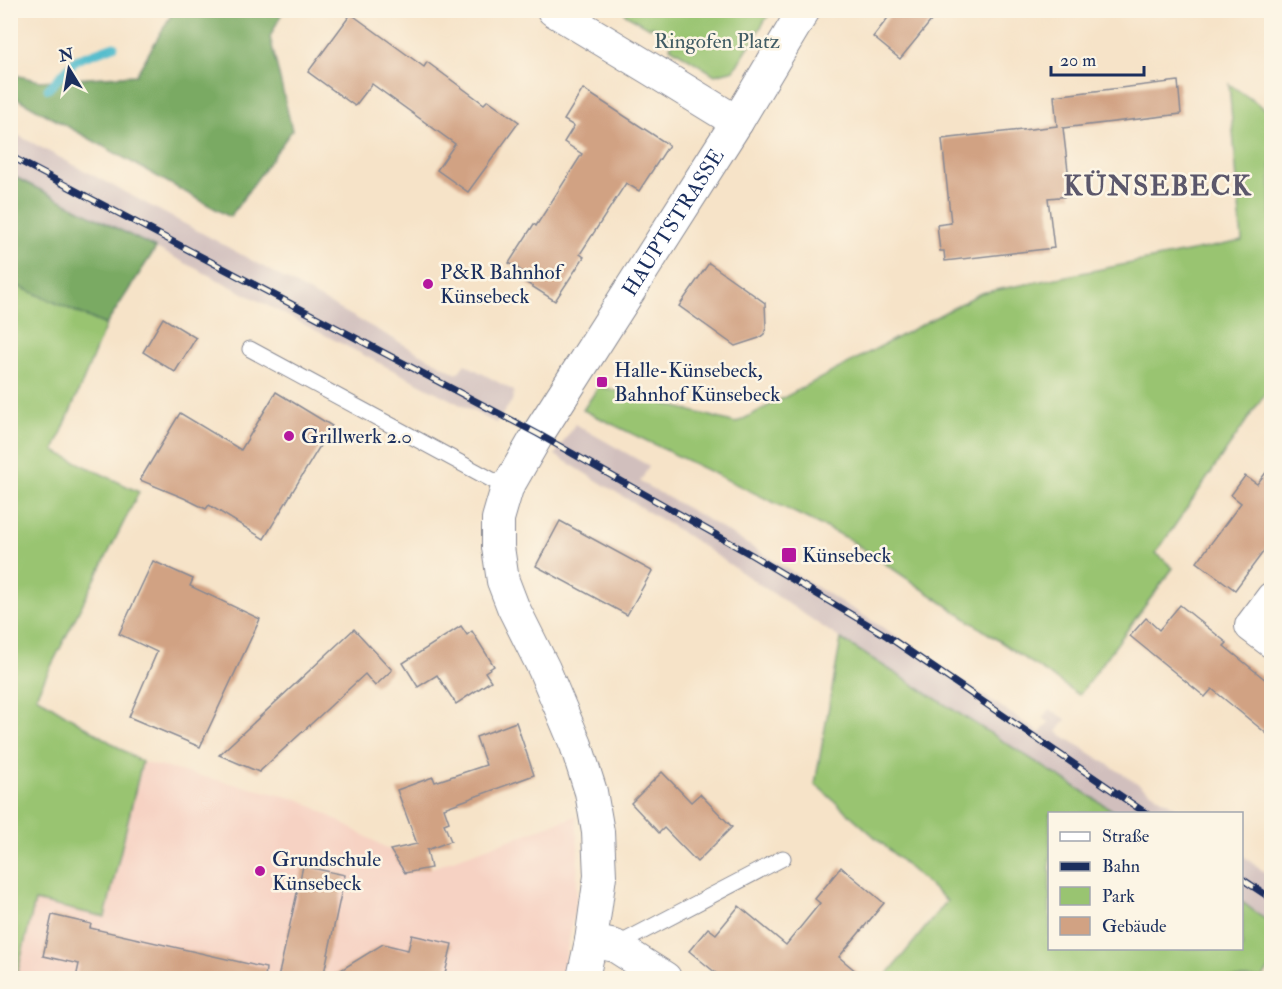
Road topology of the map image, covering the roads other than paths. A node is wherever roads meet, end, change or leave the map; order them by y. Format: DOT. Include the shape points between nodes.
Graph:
graph roads {
  1 [pos="553,10"];
  2 [pos="804,10"];
  3 [pos="737,122"];
  4 [pos="250,349"];
  5 [pos="507,488"];
  6 [pos="1272,598"];
  7 [pos="1272,642"];
  8 [pos="783,858"];
  9 [pos="603,944"];
  10 [pos="583,978"];
  11 [pos="665,978"];
  1 -- 3 [label="street"];
  2 -- 3 [label="street, HAUPTSTRASSE"];
  3 -- 5 [label="street, HAUPTSTRASSE"];
  4 -- 5 [label="lane"];
  5 -- 9 [label="street, HAUPTSTRASSE" via="498,519 504,580 576,746 591,792 598,832"];
  6 -- 7 [label="street" via="1251,626"];
  8 -- 9 [label="lane"];
  9 -- 10 [label="street, HAUPTSTRASSE"];
  9 -- 11 [label="street"];
}
